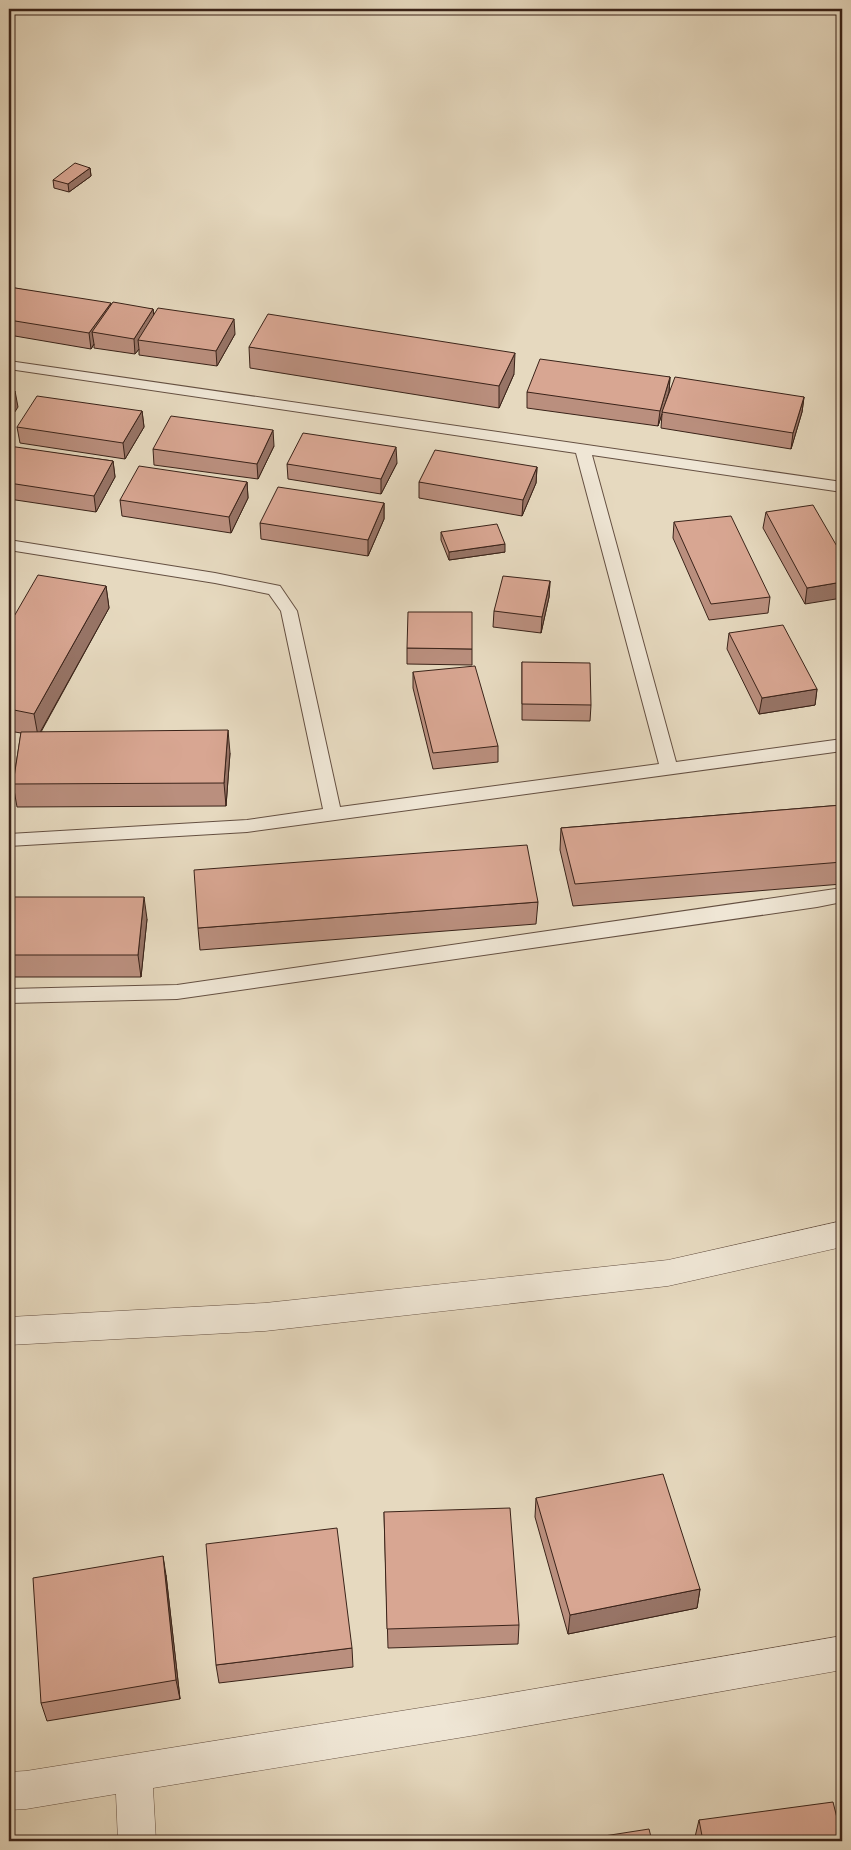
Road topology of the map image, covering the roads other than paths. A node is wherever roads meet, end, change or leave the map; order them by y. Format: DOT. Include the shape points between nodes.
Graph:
graph roads {
  1 [pos="9,365"];
  2 [pos="583,450"];
  3 [pos="842,487"];
  4 [pos="9,545"];
  5 [pos="842,745"];
  6 [pos="669,768"];
  7 [pos="332,814"];
  8 [pos="9,840"];
  9 [pos="842,895"];
  10 [pos="9,996"];
  11 [pos="842,1234"];
  12 [pos="9,1331"];
  13 [pos="842,1653"];
  14 [pos="133,1772"];
  15 [pos="9,1791"];
  16 [pos="137,1841"];
  1 -- 2 [label="lane"];
  2 -- 3 [label="lane"];
  2 -- 6 [label="lane"];
  4 -- 7 [label="lane" via="274,590 289,611"];
  5 -- 6 [label="lane"];
  6 -- 7 [label="lane"];
  7 -- 8 [label="lane" via="246,826"];
  9 -- 10 [label="lane" via="177,992"];
  11 -- 12 [label="street" via="668,1273 265,1317"];
  13 -- 14 [label="street" via="476,1717"];
  14 -- 15 [label="street"];
  14 -- 16 [label="street"];
}
